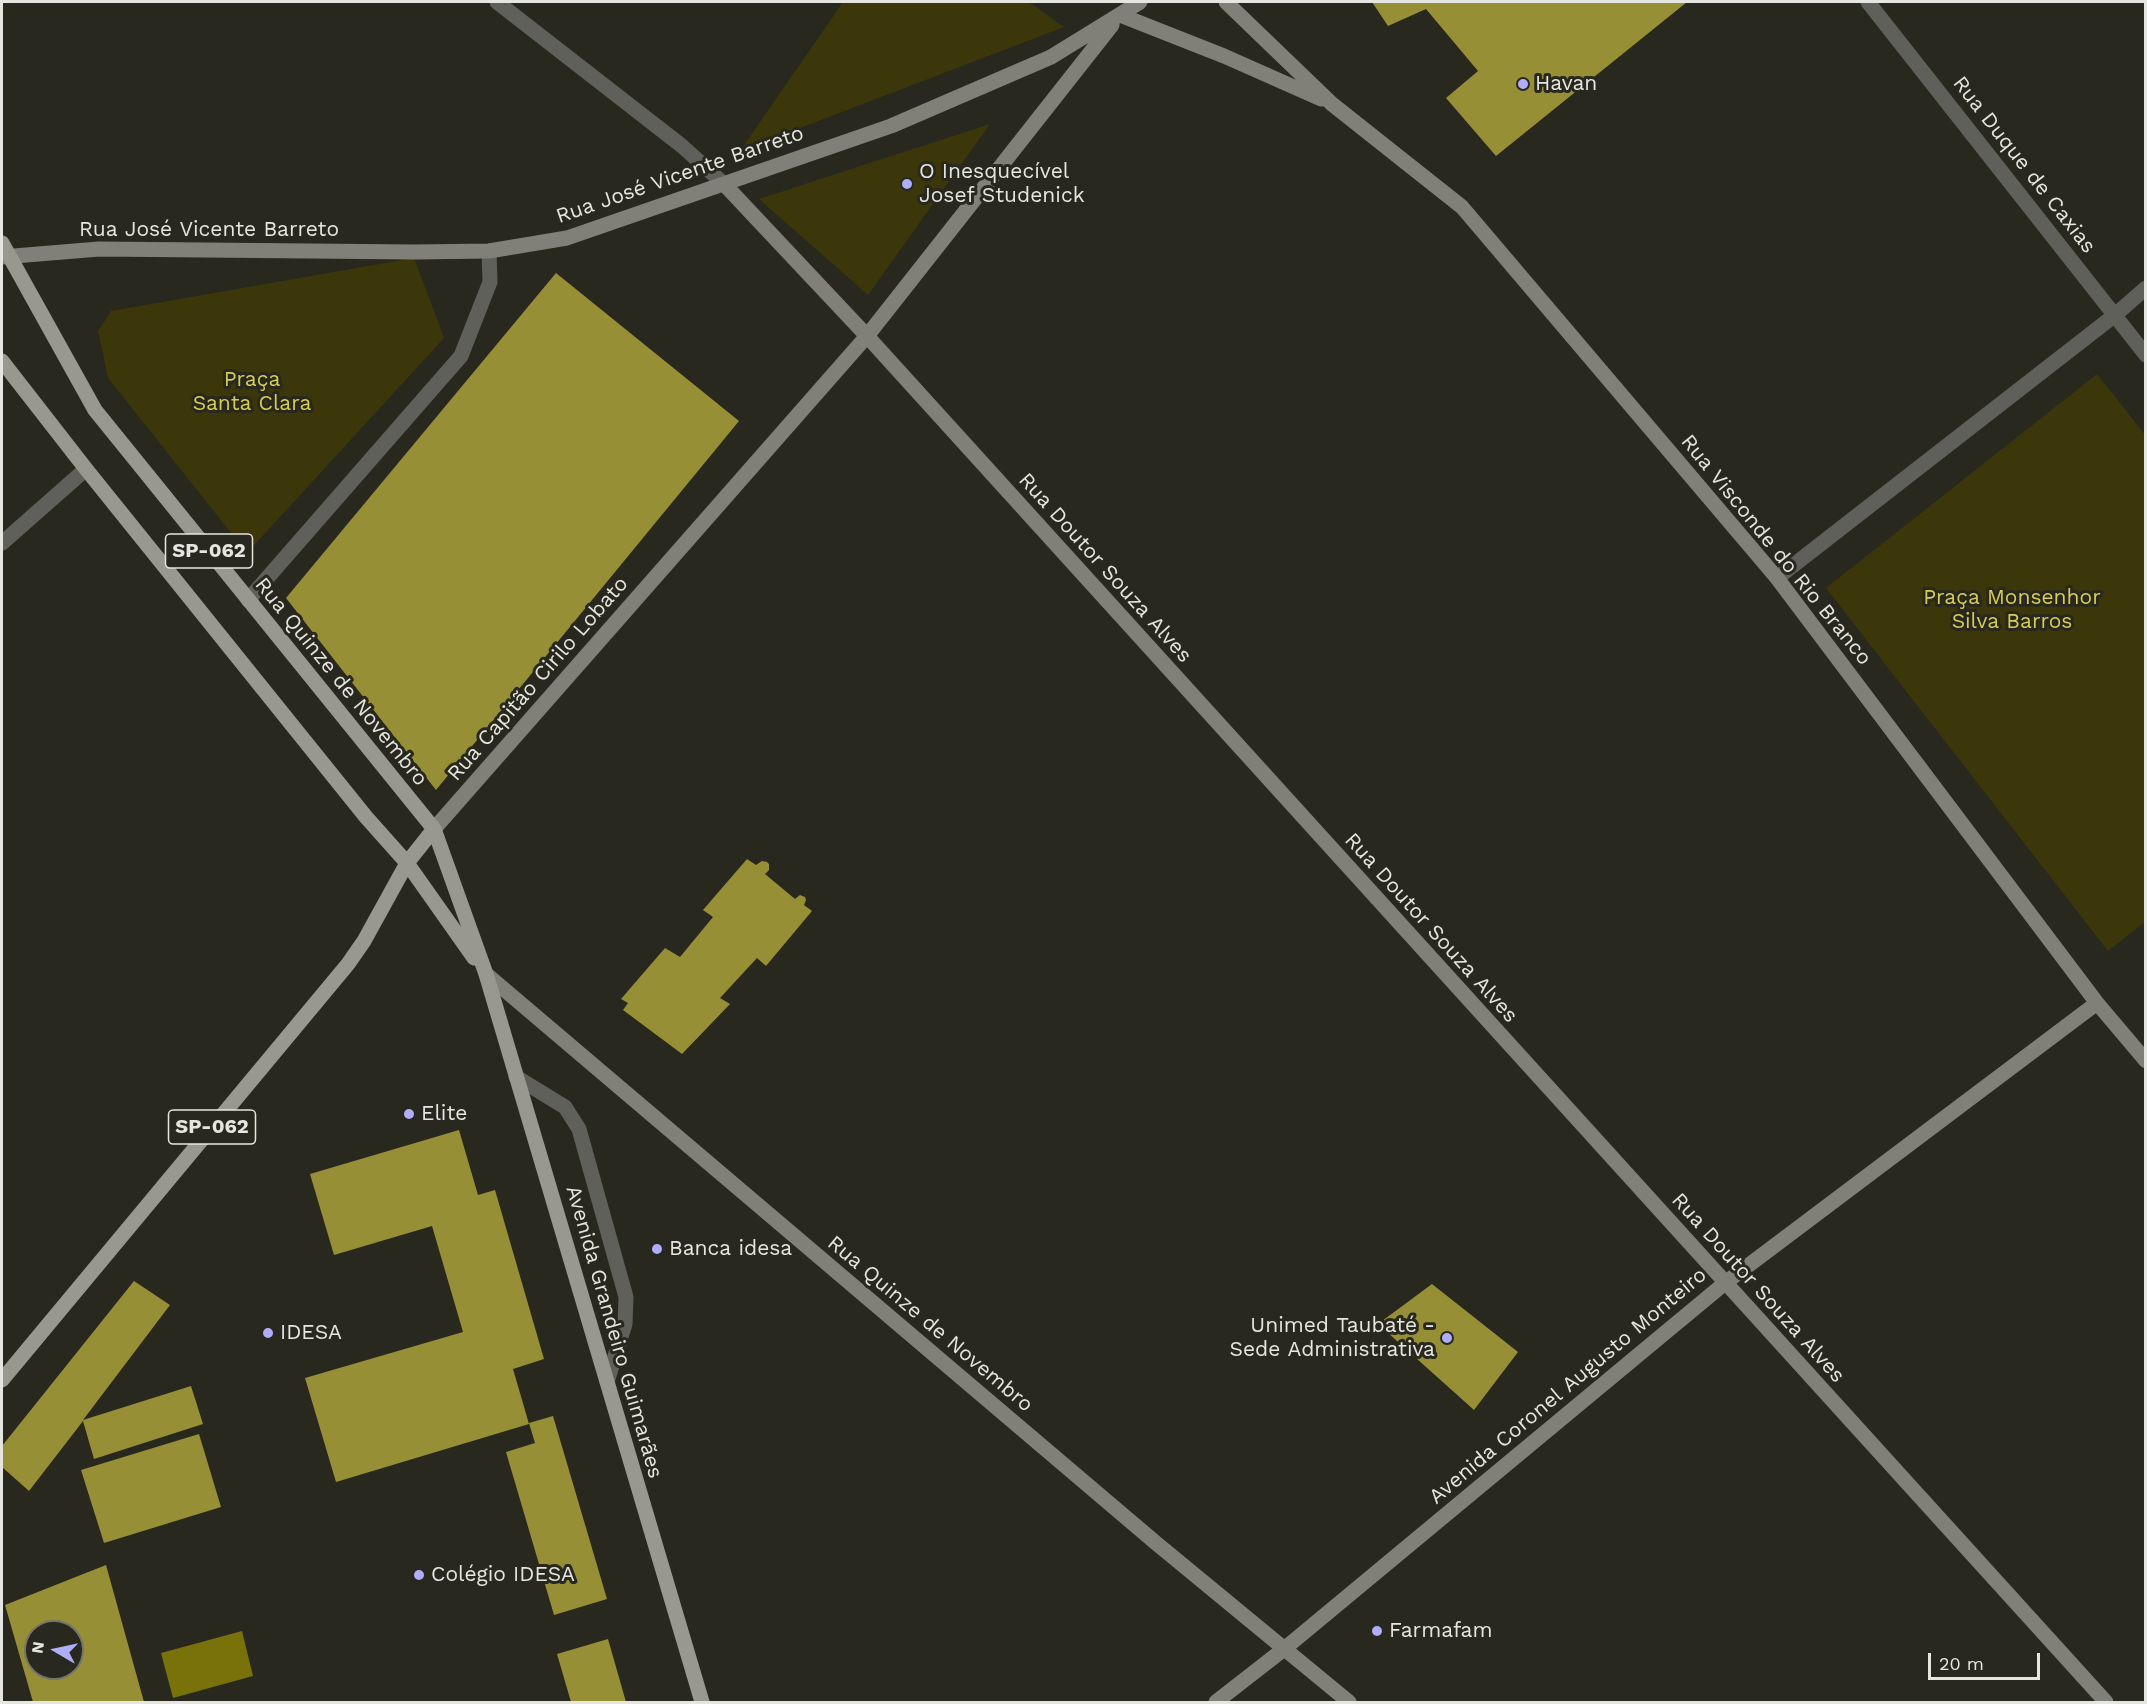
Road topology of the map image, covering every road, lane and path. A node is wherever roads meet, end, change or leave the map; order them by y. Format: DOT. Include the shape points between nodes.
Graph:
graph roads {
  1 [pos="497,2"];
  2 [pos="1128,2"];
  3 [pos="1140,2"];
  4 [pos="1226,2"];
  5 [pos="1868,2"];
  6 [pos="1120,15"];
  7 [pos="1332,104"];
  8 [pos="724,184"];
  9 [pos="489,250"];
  10 [pos="4,252"];
  11 [pos="2145,288"];
  12 [pos="2115,315"];
  13 [pos="867,336"];
  14 [pos="2145,356"];
  15 [pos="2,361"];
  16 [pos="86,469"];
  17 [pos="2,543"];
  18 [pos="1777,578"];
  19 [pos="248,600"];
  20 [pos="434,829"];
  21 [pos="406,863"];
  22 [pos="486,974"];
  23 [pos="2097,1003"];
  24 [pos="2145,1061"];
  25 [pos="516,1077"];
  26 [pos="1725,1283"];
  27 [pos="2,1380"];
  28 [pos="607,1382"];
  29 [pos="1284,1649"];
  30 [pos="702,1702"];
  31 [pos="1216,1702"];
  32 [pos="1349,1702"];
  33 [pos="2106,1702"];
  1 -- 8 [label="street" via="682,146"];
  2 -- 6 [label="main road"];
  3 -- 6 [label="main road, Rua José Vicente Barreto"];
  4 -- 7 [label="main road, Rua Visconde do Rio Branco"];
  5 -- 12 [label="street, Rua Duque de Caxias"];
  6 -- 7 [label="main road, Rua Visconde do Rio Branco"];
  6 -- 8 [label="main road, Rua José Vicente Barreto" via="1051,57 979,90 891,126"];
  6 -- 13 [label="main road, Rua Capitão Cirilo Lobato"];
  7 -- 18 [label="main road, Rua Visconde do Rio Branco" via="1462,207"];
  8 -- 9 [label="main road, Rua José Vicente Barreto" via="567,238"];
  8 -- 13 [label="main road, Rua Doutor Souza Alves"];
  9 -- 10 [label="main road, Rua José Vicente Barreto"];
  9 -- 19 [label="street" via="490,282 460,356"];
  10 -- 19 [label="main road, Rua Quinze de Novembro / SP-062" via="95,410"];
  11 -- 12 [label="street"];
  12 -- 14 [label="street, Rua Duque de Caxias"];
  12 -- 18 [label="street"];
  13 -- 20 [label="main road, Rua Capitão Cirilo Lobato"];
  13 -- 26 [label="main road, Rua Doutor Souza Alves"];
  15 -- 16 [label="main road, Rua Quinze de Novembro / SP-062"];
  16 -- 17 [label="street"];
  16 -- 21 [label="main road, Rua Quinze de Novembro / SP-062"];
  18 -- 23 [label="main road, Rua Visconde do Rio Branco"];
  19 -- 20 [label="main road, Rua Quinze de Novembro / SP-062"];
  20 -- 21 [label="main road, Rua Capitão Cirilo Lobato / SP-062"];
  20 -- 22 [label="main road, Rua Quinze de Novembro / SP-062"];
  21 -- 22 [label="main road, Rua Quinze de Novembro / SP-062"];
  21 -- 27 [label="main road, Rua Capitão Cirilo Lobato / SP-062" via="348,964"];
  22 -- 25 [label="main road, Avenida Grandeiro Guimarães / SP-062"];
  22 -- 29 [label="main road, Rua Quinze de Novembro"];
  23 -- 24 [label="main road, Rua Visconde do Rio Branco"];
  23 -- 26 [label="main road, Avenida Coronel Augusto Monteiro"];
  25 -- 28 [label="main road, Avenida Grandeiro Guimarães / SP-062"];
  25 -- 28 [label="street" via="565,1107 579,1129 626,1297 625,1324"];
  26 -- 29 [label="main road, Avenida Coronel Augusto Monteiro"];
  26 -- 33 [label="main road, Rua Doutor Souza Alves"];
  28 -- 30 [label="main road, Avenida Grandeiro Guimarães / SP-062"];
  29 -- 31 [label="main road, Avenida Coronel Augusto Monteiro"];
  29 -- 32 [label="main road, Rua Quinze de Novembro"];
}
